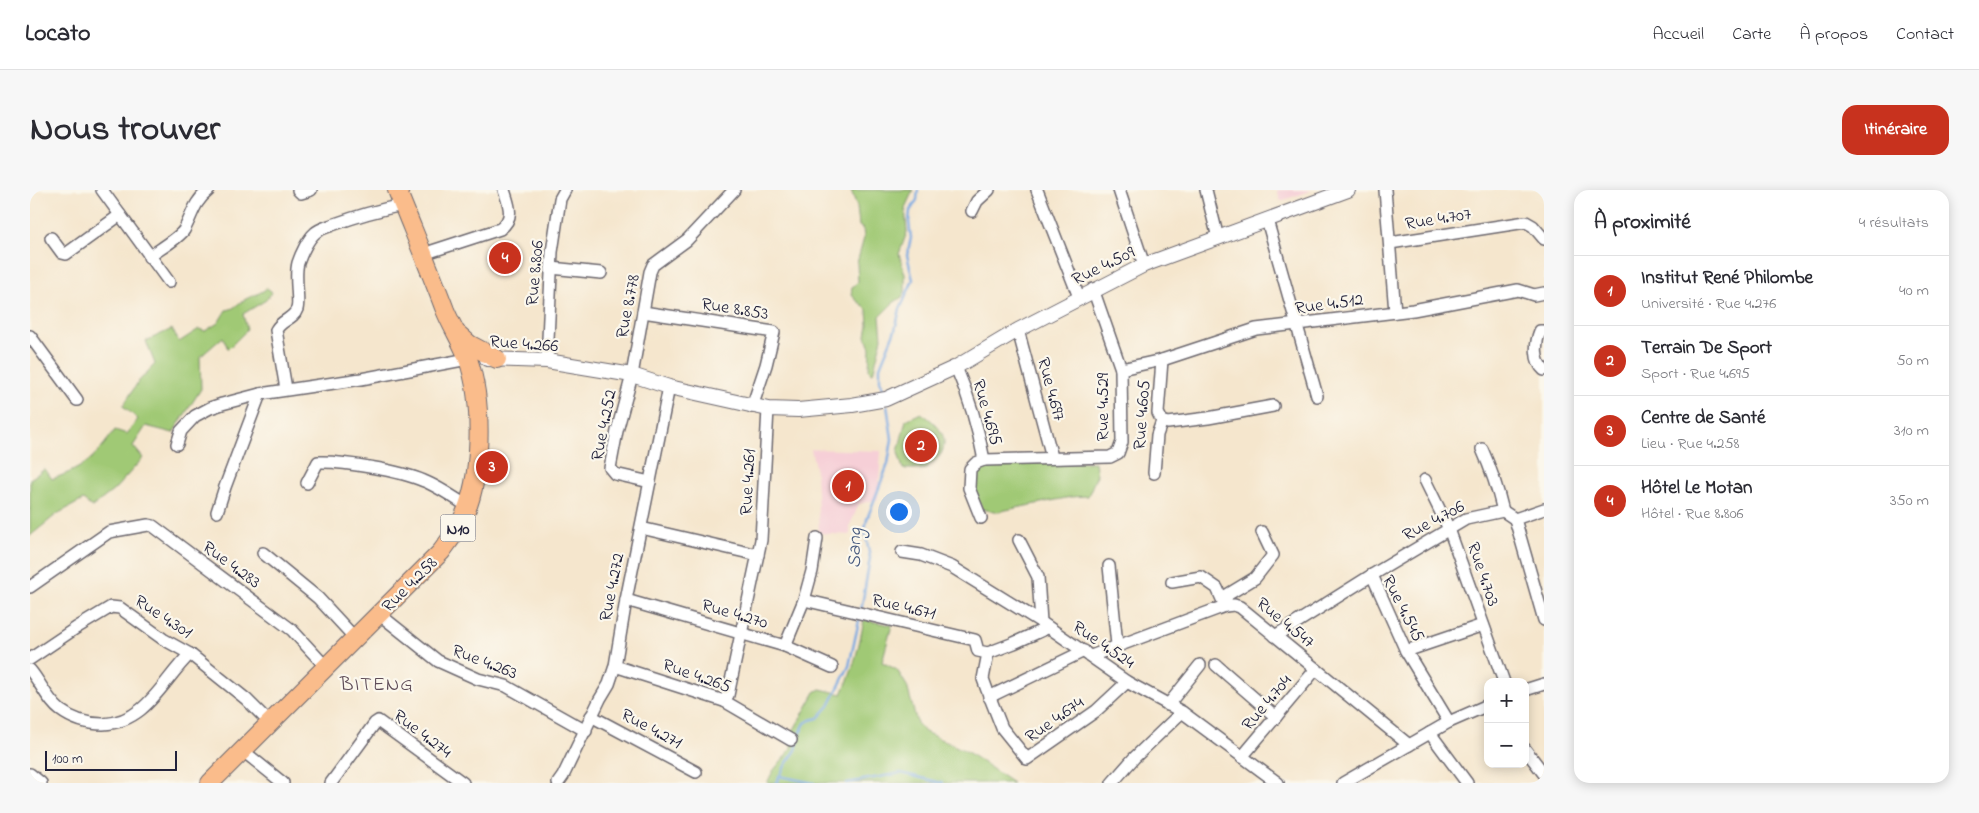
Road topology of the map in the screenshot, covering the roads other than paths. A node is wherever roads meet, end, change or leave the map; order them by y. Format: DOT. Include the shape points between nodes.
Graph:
graph roads {
  1 [pos="102,190"];
  2 [pos="209,190"];
  3 [pos="298,190"];
  4 [pos="311,190"];
  5 [pos="504,190"];
  6 [pos="565,190"];
  7 [pos="734,190"];
  8 [pos="989,190"];
  9 [pos="1037,190"];
  10 [pos="1119,190"];
  11 [pos="1206,190"];
  12 [pos="1348,190"];
  13 [pos="1385,190"];
  14 [pos="400,198"];
  15 [pos="972,211"];
  16 [pos="120,216"];
  17 [pos="1267,220"];
  18 [pos="51,238"];
  19 [pos="1218,238"];
  20 [pos="1544,239"];
  21 [pos="1390,243"];
  22 [pos="423,254"];
  23 [pos="149,257"];
  24 [pos="1144,264"];
  25 [pos="551,268"];
  26 [pos="600,273"];
  27 [pos="169,282"];
  28 [pos="1093,290"];
  29 [pos="1544,293"];
  30 [pos="1079,297"];
  31 [pos="643,312"];
  32 [pos="1395,312"];
  33 [pos="1296,325"];
  34 [pos="453,329"];
  35 [pos="1018,330"];
  36 [pos="1544,331"];
  37 [pos="30,336"];
  38 [pos="497,358"];
  39 [pos="468,359"];
  40 [pos="1162,360"];
  41 [pos="547,361"];
  42 [pos="956,367"];
  43 [pos="1121,369"];
  44 [pos="1544,370"];
  45 [pos="632,375"];
  46 [pos="669,387"];
  47 [pos="286,389"];
  48 [pos="474,391"];
  49 [pos="260,394"];
  50 [pos="1316,396"];
  51 [pos="886,399"];
  52 [pos="77,400"];
  53 [pos="1273,406"];
  54 [pos="752,407"];
  55 [pos="768,409"];
  56 [pos="1162,421"];
  57 [pos="177,444"];
  58 [pos="1482,449"];
  59 [pos="1052,457"];
  60 [pos="984,460"];
  61 [pos="1154,473"];
  62 [pos="1425,480"];
  63 [pos="650,482"];
  64 [pos="307,483"];
  65 [pos="467,506"];
  66 [pos="1544,510"];
  67 [pos="1503,511"];
  68 [pos="217,512"];
  69 [pos="981,518"];
  70 [pos="1515,519"];
  71 [pos="641,528"];
  72 [pos="1449,529"];
  73 [pos="1262,532"];
  74 [pos="817,538"];
  75 [pos="1019,540"];
  76 [pos="902,552"];
  77 [pos="263,553"];
  78 [pos="758,556"];
  79 [pos="1109,566"];
  80 [pos="1372,576"];
  81 [pos="1172,582"];
  82 [pos="30,587"];
  83 [pos="626,600"];
  84 [pos="804,600"];
  85 [pos="1225,606"];
  86 [pos="379,614"];
  87 [pos="1544,620"];
  88 [pos="1041,622"];
  89 [pos="1483,625"];
  90 [pos="741,632"];
  91 [pos="1275,636"];
  92 [pos="355,638"];
  93 [pos="1117,645"];
  94 [pos="784,646"];
  95 [pos="1406,651"];
  96 [pos="988,652"];
  97 [pos="190,654"];
  98 [pos="1088,654"];
  99 [pos="30,659"];
  100 [pos="1200,665"];
  101 [pos="1216,665"];
  102 [pos="615,666"];
  103 [pos="326,667"];
  104 [pos="832,667"];
  105 [pos="1316,669"];
  106 [pos="30,670"];
  107 [pos="1503,678"];
  108 [pos="1127,682"];
  109 [pos="1544,684"];
  110 [pos="1529,689"];
  111 [pos="989,697"];
  112 [pos="724,701"];
  113 [pos="1168,705"];
  114 [pos="1484,707"];
  115 [pos="1182,712"];
  116 [pos="592,716"];
  117 [pos="1276,717"];
  118 [pos="270,722"];
  119 [pos="1449,722"];
  120 [pos="586,730"];
  121 [pos="1430,733"];
  122 [pos="791,740"];
  123 [pos="1409,745"];
  124 [pos="242,750"];
  125 [pos="1529,753"];
  126 [pos="1242,757"];
  127 [pos="696,772"];
  128 [pos="30,774"];
  129 [pos="1358,774"];
  130 [pos="1544,774"];
  131 [pos="41,783"];
  132 [pos="210,783"];
  133 [pos="283,783"];
  134 [pos="330,783"];
  135 [pos="462,783"];
  136 [pos="558,783"];
  137 [pos="1112,783"];
  138 [pos="1278,783"];
  139 [pos="1343,783"];
  140 [pos="1366,783"];
  141 [pos="1467,783"];
  1 -- 16 [label="street"];
  2 -- 23 [label="street" via="192,210 182,232"];
  3 -- 4 [label="street" via="301,193"];
  5 -- 22 [label="street" via="510,215 500,229"];
  6 -- 25 [label="street, Rue 8.806" via="560,199"];
  7 -- 31 [label="street, Rue 8.778" via="687,240 654,265"];
  8 -- 15 [label="street"];
  9 -- 30 [label="street"];
  10 -- 24 [label="street"];
  11 -- 19 [label="street"];
  12 -- 17 [label="street, Rue 4.509"];
  13 -- 21 [label="street"];
  14 -- 22 [label="highway, Rue 4.258 / N10"];
  14 -- 47 [label="street" via="312,236 298,263 297,310 276,330"];
  16 -- 18 [label="street" via="66,254"];
  16 -- 23 [label="street"];
  17 -- 19 [label="street, Rue 4.509"];
  17 -- 33 [label="street"];
  19 -- 24 [label="street, Rue 4.509"];
  20 -- 21 [label="street, Rue 4.707" via="1526,222"];
  21 -- 32 [label="street"];
  22 -- 34 [label="highway, Rue 4.258 / N10"];
  23 -- 27 [label="street"];
  24 -- 28 [label="street, Rue 4.509"];
  25 -- 26 [label="street"];
  25 -- 41 [label="street, Rue 8.806"];
  28 -- 30 [label="street, Rue 4.509"];
  28 -- 43 [label="street, Rue 4.529"];
  29 -- 32 [label="street, Rue 4.512" via="1534,295 1518,290"];
  30 -- 35 [label="street, Rue 4.509"];
  31 -- 45 [label="street, Rue 8.778"];
  31 -- 54 [label="street, Rue 8.853" via="774,332"];
  32 -- 33 [label="street, Rue 4.512"];
  33 -- 40 [label="street, Rue 4.512" via="1256,329"];
  33 -- 50 [label="street"];
  34 -- 38 [label="highway" via="469,344"];
  34 -- 39 [label="highway, Rue 4.258 / N10"];
  35 -- 42 [label="street, Rue 4.509"];
  35 -- 59 [label="street, Rue 4.697"];
  36 -- 44 [label="street" via="1540,331 1536,347 1539,366"];
  37 -- 52 [label="street"];
  38 -- 39 [label="street, Rue 4.266"];
  38 -- 41 [label="street, Rue 4.266"];
  38 -- 48 [label="highway" via="480,368"];
  39 -- 47 [label="street, Rue 4.266"];
  39 -- 48 [label="highway, Rue 4.258 / N10"];
  40 -- 43 [label="street, Rue 4.512"];
  40 -- 56 [label="street, Rue 4.605" via="1158,413"];
  41 -- 45 [label="street, Rue 4.266"];
  42 -- 51 [label="street, Rue 4.509"];
  42 -- 60 [label="street, Rue 4.695" via="967,392"];
  43 -- 59 [label="street, Rue 4.529" via="1122,442 1118,453 1110,457"];
  45 -- 46 [label="street, Rue 4.266"];
  45 -- 63 [label="street, Rue 4.252" via="610,468 615,474"];
  46 -- 54 [label="street, Rue 4.266"];
  46 -- 63 [label="street, Rue 4.272"];
  47 -- 49 [label="street, Rue 4.266"];
  48 -- 65 [label="highway, Rue 4.258 / N10" via="479,441"];
  49 -- 57 [label="street, Rue 4.266" via="210,408 195,416 181,431"];
  49 -- 68 [label="street"];
  51 -- 55 [label="street, Rue 4.266" via="798,410"];
  53 -- 56 [label="street" via="1208,418"];
  54 -- 55 [label="street, Rue 4.266"];
  55 -- 78 [label="street, Rue 4.261" via="763,520"];
  56 -- 61 [label="street, Rue 4.605" via="1157,435"];
  58 -- 67 [label="street" via="1494,475"];
  59 -- 60 [label="street, Rue 4.529"];
  60 -- 69 [label="street, Rue 4.695" via="970,469 969,488"];
  62 -- 72 [label="street, Rue 4.703"];
  63 -- 71 [label="street, Rue 4.272"];
  64 -- 65 [label="street" via="318,462 360,466 424,481"];
  65 -- 86 [label="highway, Rue 4.258 / N10" via="454,535 441,552"];
  66 -- 70 [label="street"];
  67 -- 70 [label="street"];
  67 -- 72 [label="street, Rue 4.706" via="1466,520"];
  70 -- 87 [label="street"];
  71 -- 78 [label="street"];
  71 -- 83 [label="street, Rue 4.272"];
  72 -- 80 [label="street, Rue 4.706"];
  72 -- 89 [label="street, Rue 4.703"];
  73 -- 85 [label="street" via="1273,555 1254,578 1227,595"];
  74 -- 84 [label="street"];
  75 -- 88 [label="street" via="1038,577"];
  76 -- 88 [label="street, Rue 4.524" via="947,564"];
  77 -- 92 [label="street" via="318,598"];
  78 -- 90 [label="street, Rue 4.261"];
  79 -- 93 [label="street"];
  80 -- 91 [label="street, Rue 4.545"];
  80 -- 95 [label="street, Rue 4.545"];
  81 -- 85 [label="street" via="1201,577 1217,588"];
  82 -- 103 [label="street, Rue 4.283" via="113,531 153,526 292,630"];
  83 -- 90 [label="street, Rue 4.270"];
  83 -- 102 [label="street, Rue 4.272"];
  84 -- 94 [label="street"];
  84 -- 96 [label="street, Rue 4.671" via="975,640 978,651"];
  85 -- 91 [label="street, Rue 4.547" via="1240,607"];
  85 -- 93 [label="street"];
  86 -- 92 [label="highway, Rue 4.258 / N10"];
  86 -- 120 [label="street, Rue 4.263" via="438,662 478,679 506,686"];
  88 -- 96 [label="street" via="1045,629"];
  88 -- 98 [label="street, Rue 4.524"];
  89 -- 95 [label="street"];
  89 -- 107 [label="street, Rue 4.703"];
  90 -- 94 [label="street, Rue 4.270"];
  90 -- 112 [label="street, Rue 4.261"];
  91 -- 105 [label="street, Rue 4.547"];
  92 -- 103 [label="highway, Rue 4.258 / N10"];
  93 -- 98 [label="street"];
  94 -- 104 [label="street, Rue 4.270"];
  95 -- 119 [label="street, Rue 4.545"];
  96 -- 111 [label="street, Rue 4.674" via="983,679"];
  97 -- 99 [label="street, Rue 4.301" via="120,608 111,607"];
  97 -- 106 [label="street" via="150,703 129,718 115,723 86,722 60,710"];
  97 -- 118 [label="street, Rue 4.301"];
  98 -- 108 [label="street, Rue 4.524"];
  98 -- 111 [label="street"];
  100 -- 113 [label="street"];
  101 -- 117 [label="street"];
  102 -- 112 [label="street, Rue 4.265"];
  102 -- 116 [label="street, Rue 4.272"];
  103 -- 118 [label="highway, Rue 4.258 / N10"];
  105 -- 117 [label="street, Rue 4.704"];
  105 -- 123 [label="street, Rue 4.547"];
  108 -- 111 [label="street, Rue 4.674" via="1096,711 1027,759 1002,728"];
  108 -- 113 [label="street, Rue 4.524"];
  109 -- 110 [label="street"];
  112 -- 122 [label="street, Rue 4.265"];
  113 -- 115 [label="street, Rue 4.524"];
  114 -- 119 [label="street"];
  115 -- 126 [label="street, Rue 4.524"];
  115 -- 137 [label="street"];
  116 -- 120 [label="street, Rue 4.272"];
  116 -- 127 [label="street, Rue 4.271"];
  117 -- 126 [label="street, Rue 4.704"];
  118 -- 124 [label="highway, Rue 4.258 / N10"];
  119 -- 121 [label="street"];
  120 -- 136 [label="street, Rue 4.272"];
  121 -- 123 [label="street"];
  121 -- 141 [label="street"];
  123 -- 129 [label="street"];
  124 -- 132 [label="highway, Rue 4.258 / N10"];
  124 -- 133 [label="street"];
  125 -- 130 [label="street"];
  126 -- 138 [label="street, Rue 4.524"];
  128 -- 131 [label="street"];
  129 -- 139 [label="street"];
  129 -- 140 [label="street"];
  134 -- 135 [label="street, Rue 4.274" via="378,721"];
}
